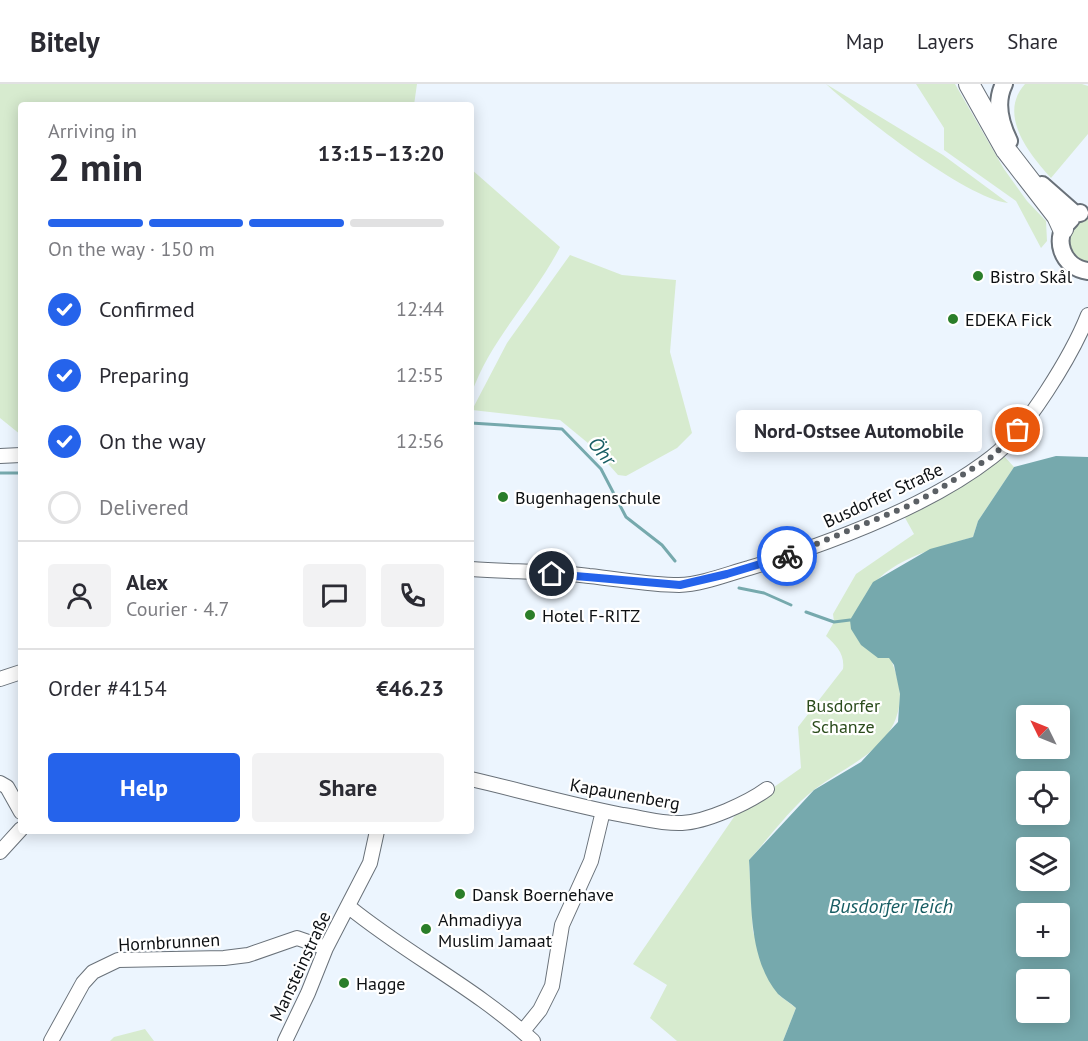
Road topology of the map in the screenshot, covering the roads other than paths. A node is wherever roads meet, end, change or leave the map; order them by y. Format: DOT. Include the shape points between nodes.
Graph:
graph roads {
  1 [pos="969,84"];
  2 [pos="1004,84"];
  3 [pos="1084,213"];
  4 [pos="1063,229"];
  5 [pos="1088,271"];
  6 [pos="1086,323"];
  7 [pos="18,455"];
  8 [pos="0,456"];
  9 [pos="474,569"];
  10 [pos="18,673"];
  11 [pos="0,679"];
  12 [pos="474,780"];
  13 [pos="0,783"];
  14 [pos="767,789"];
  15 [pos="18,807"];
  16 [pos="603,811"];
  17 [pos="18,832"];
  18 [pos="376,834"];
  19 [pos="0,852"];
  20 [pos="349,907"];
  21 [pos="326,948"];
  22 [pos="523,1031"];
  23 [pos="51,1041"];
  24 [pos="285,1041"];
  25 [pos="534,1041"];
  1 -- 4 [label="highway" via="1006,150"];
  2 -- 3 [label="main road" via="1000,116 1012,147 1058,201 1075,214"];
  3 -- 4 [label="main road" via="1067,222"];
  4 -- 5 [label="main road" via="1061,245 1067,261"];
  6 -- 9 [label="street, Busdorfer Straße" via="1018,430 993,456 908,506 813,547 694,583 635,583"];
  7 -- 8 [label="street"];
  10 -- 11 [label="street"];
  12 -- 16 [label="street, Kapaunenberg"];
  13 -- 15 [label="street" via="7,787"];
  14 -- 16 [label="street, Kapaunenberg" via="725,810 683,823"];
  16 -- 22 [label="street" via="591,861 562,925 552,986"];
  17 -- 19 [label="street"];
  18 -- 20 [label="street, Mansteinstraße" via="370,862"];
  20 -- 21 [label="street, Mansteinstraße"];
  20 -- 22 [label="street" via="463,984"];
  21 -- 23 [label="street, Hornbrunnen" via="297,938 240,956 118,960 93,972 82,983"];
  21 -- 24 [label="street, Mansteinstraße"];
  22 -- 25 [label="street"];
}
